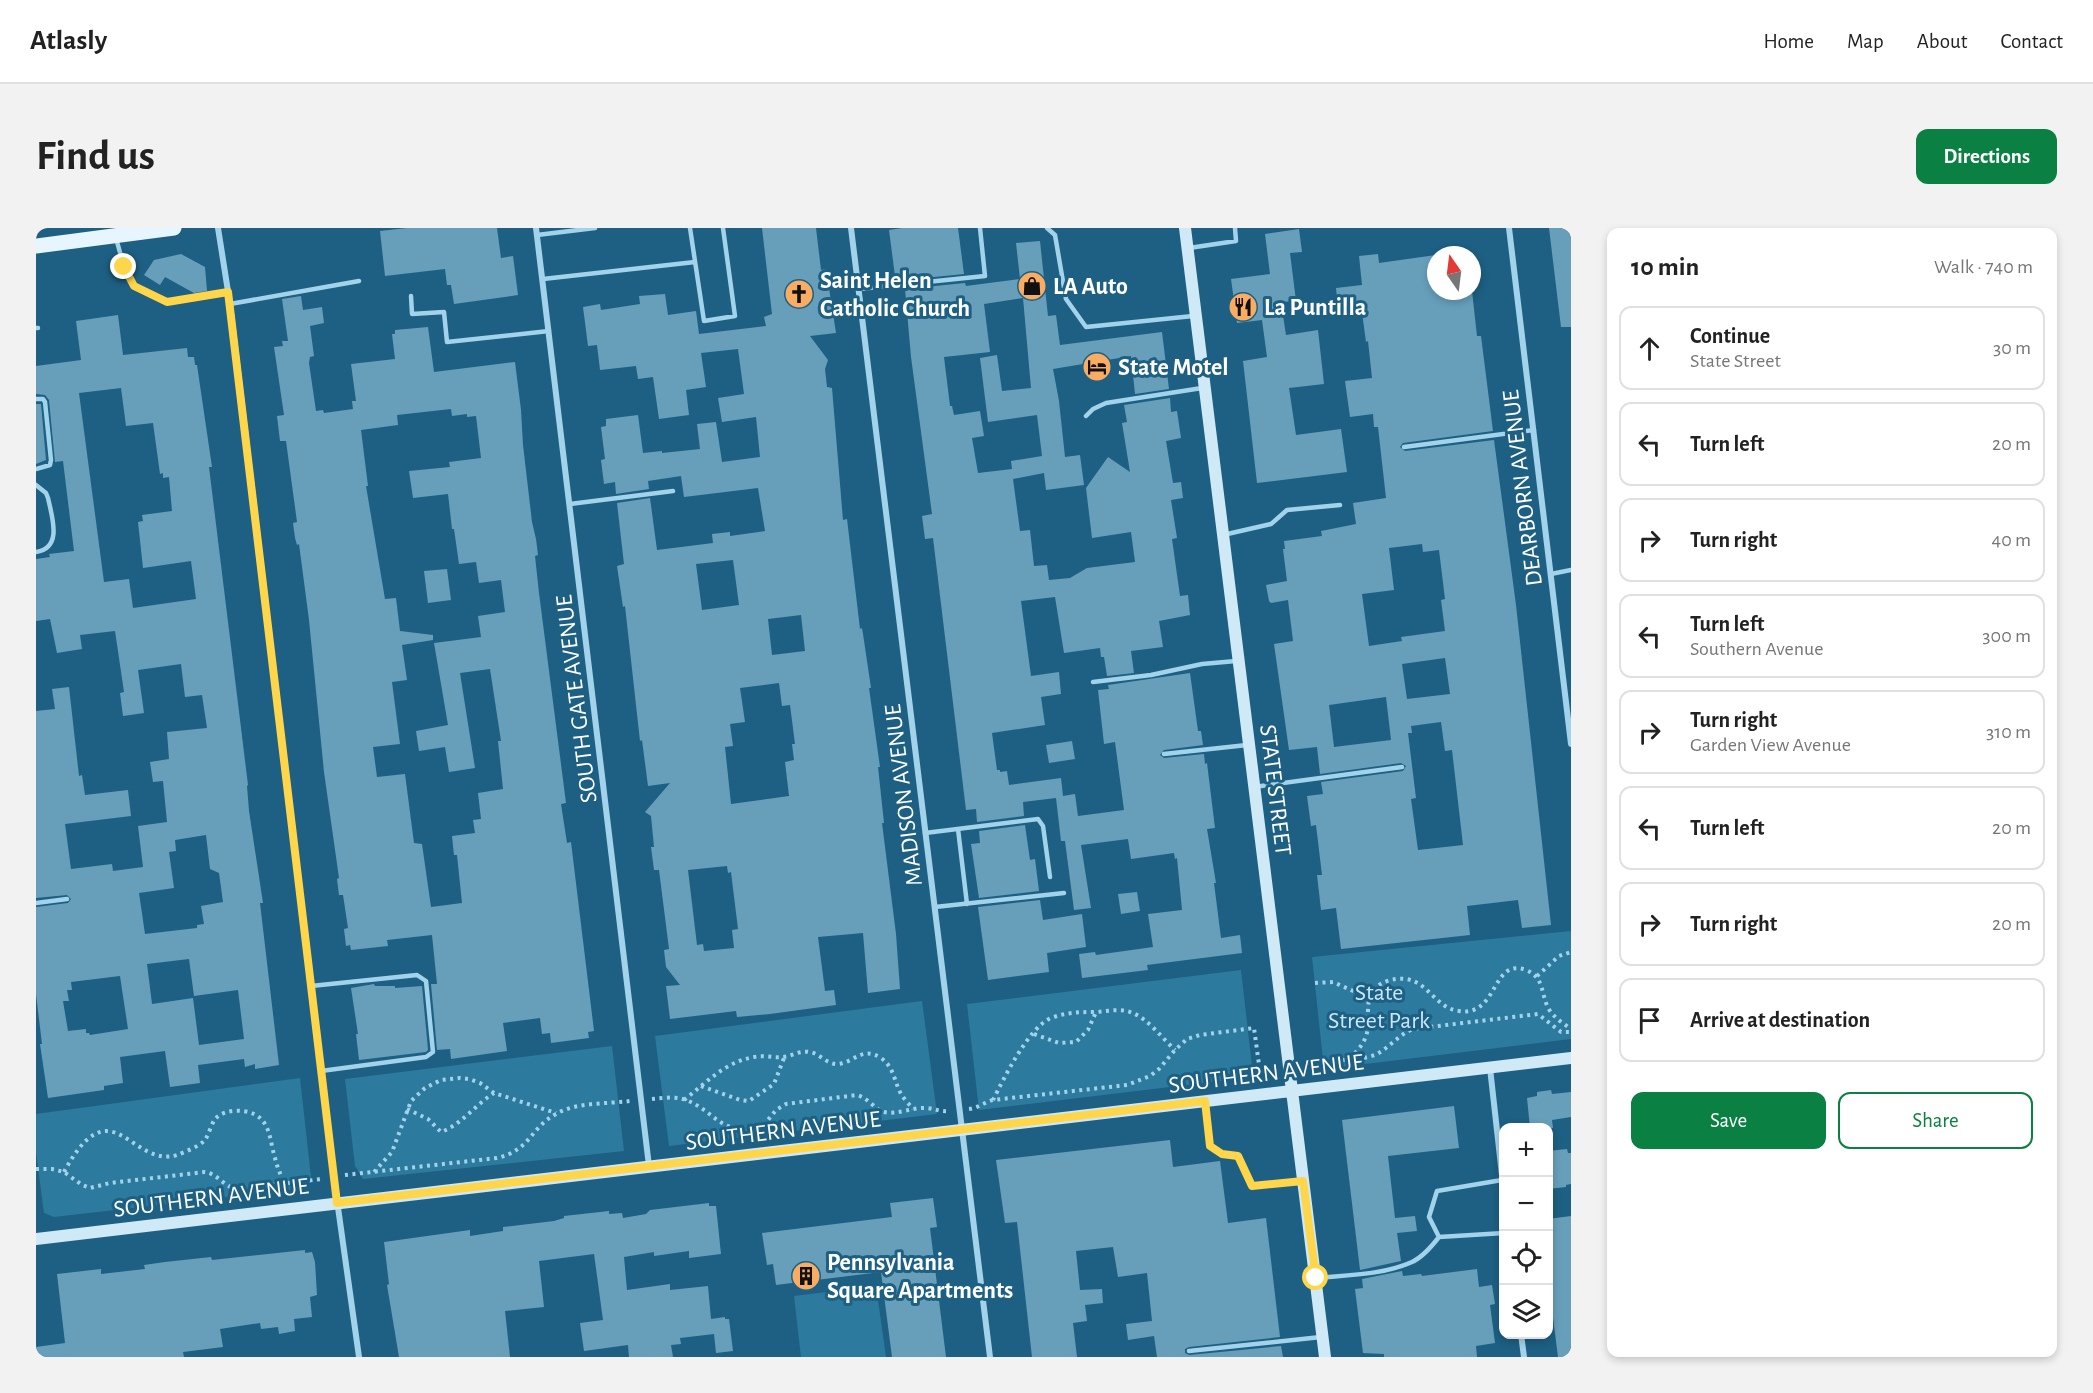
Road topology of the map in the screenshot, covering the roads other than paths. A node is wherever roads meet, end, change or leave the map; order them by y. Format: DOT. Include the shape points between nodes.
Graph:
graph roads {
  1 [pos="174,228"];
  2 [pos="218,228"];
  3 [pos="595,228"];
  4 [pos="690,228"];
  5 [pos="723,228"];
  6 [pos="851,228"];
  7 [pos="980,228"];
  8 [pos="1047,228"];
  9 [pos="1185,228"];
  10 [pos="1235,228"];
  11 [pos="1509,228"];
  12 [pos="537,232"];
  13 [pos="116,236"];
  14 [pos="36,246"];
  15 [pos="1188,249"];
  16 [pos="695,262"];
  17 [pos="543,279"];
  18 [pos="359,281"];
  19 [pos="859,289"];
  20 [pos="228,292"];
  21 [pos="411,296"];
  22 [pos="230,304"];
  23 [pos="1196,315"];
  24 [pos="549,331"];
  25 [pos="1205,387"];
  26 [pos="36,399"];
  27 [pos="1086,416"];
  28 [pos="1534,430"];
  29 [pos="1404,447"];
  30 [pos="36,469"];
  31 [pos="36,485"];
  32 [pos="673,491"];
  33 [pos="570,504"];
  34 [pos="1340,505"];
  35 [pos="1223,535"];
  36 [pos="36,552"];
  37 [pos="1571,570"];
  38 [pos="1551,574"];
  39 [pos="1239,661"];
  40 [pos="1093,682"];
  41 [pos="1571,744"];
  42 [pos="1249,745"];
  43 [pos="1164,754"];
  44 [pos="1402,767"];
  45 [pos="1254,787"];
  46 [pos="958,829"];
  47 [pos="926,833"];
  48 [pos="1050,877"];
  49 [pos="1064,893"];
  50 [pos="67,899"];
  51 [pos="36,903"];
  52 [pos="967,904"];
  53 [pos="934,908"];
  54 [pos="311,986"];
  55 [pos="1571,1058"];
  56 [pos="1490,1068"];
  57 [pos="321,1071"];
  58 [pos="1292,1090"];
  59 [pos="1205,1101"];
  60 [pos="962,1130"];
  61 [pos="649,1166"];
  62 [pos="1502,1177"];
  63 [pos="1303,1181"];
  64 [pos="1499,1181"];
  65 [pos="337,1203"];
  66 [pos="1499,1233"];
  67 [pos="1439,1237"];
  68 [pos="36,1239"];
  69 [pos="1316,1278"];
  70 [pos="1323,1337"];
  71 [pos="1522,1339"];
  72 [pos="1189,1351"];
  73 [pos="359,1357"];
  74 [pos="990,1357"];
  75 [pos="1325,1357"];
  76 [pos="1524,1357"];
  1 -- 13 [label="main road"];
  2 -- 20 [label="street"];
  3 -- 12 [label="lane"];
  4 -- 16 [label="lane"];
  5 -- 16 [label="lane" via="735,316 704,321"];
  6 -- 19 [label="street, MADISON AVENUE"];
  7 -- 19 [label="lane" via="985,276"];
  8 -- 23 [label="lane" via="1055,235 1066,299 1086,327"];
  9 -- 15 [label="street, STATE STREET"];
  10 -- 15 [label="lane" via="1236,241"];
  11 -- 28 [label="street, DEARBORN AVENUE"];
  12 -- 17 [label="street, SOUTH GATE AVENUE"];
  13 -- 14 [label="main road"];
  13 -- 20 [label="lane" via="134,286 153,296 167,302"];
  15 -- 23 [label="street, STATE STREET"];
  16 -- 17 [label="lane"];
  17 -- 24 [label="street, SOUTH GATE AVENUE"];
  18 -- 22 [label="lane"];
  19 -- 47 [label="street, MADISON AVENUE"];
  20 -- 22 [label="street"];
  21 -- 24 [label="lane" via="412,314 444,312 447,342"];
  22 -- 54 [label="street"];
  23 -- 25 [label="street, STATE STREET"];
  24 -- 33 [label="street, SOUTH GATE AVENUE"];
  25 -- 27 [label="lane" via="1106,402"];
  25 -- 35 [label="street, STATE STREET"];
  26 -- 30 [label="lane" via="45,402 51,459 50,465"];
  28 -- 29 [label="lane"];
  28 -- 38 [label="street, DEARBORN AVENUE"];
  31 -- 36 [label="lane" via="46,493 54,537 49,546"];
  32 -- 33 [label="lane"];
  33 -- 61 [label="street, SOUTH GATE AVENUE"];
  34 -- 35 [label="lane" via="1287,510 1272,524"];
  35 -- 39 [label="street, STATE STREET"];
  37 -- 38 [label="lane"];
  38 -- 41 [label="street, DEARBORN AVENUE"];
  39 -- 40 [label="lane"];
  39 -- 42 [label="street, STATE STREET"];
  42 -- 43 [label="lane"];
  42 -- 45 [label="street, STATE STREET"];
  44 -- 45 [label="lane"];
  45 -- 58 [label="street, STATE STREET"];
  46 -- 47 [label="lane"];
  46 -- 48 [label="lane" via="1038,819"];
  46 -- 52 [label="lane"];
  47 -- 53 [label="street, MADISON AVENUE"];
  49 -- 52 [label="lane"];
  50 -- 51 [label="lane"];
  52 -- 53 [label="lane"];
  53 -- 60 [label="street, MADISON AVENUE"];
  54 -- 57 [label="street"];
  54 -- 57 [label="lane" via="417,975 426,981 433,1052 426,1057"];
  55 -- 56 [label="street, SOUTHERN AVENUE"];
  56 -- 58 [label="street, SOUTHERN AVENUE"];
  56 -- 62 [label="street"];
  57 -- 65 [label="street"];
  58 -- 59 [label="street, SOUTHERN AVENUE"];
  58 -- 63 [label="street, STATE STREET"];
  59 -- 60 [label="street, SOUTHERN AVENUE"];
  59 -- 63 [label="lane" via="1210,1146 1222,1154 1238,1156 1252,1186"];
  60 -- 61 [label="street, SOUTHERN AVENUE"];
  60 -- 74 [label="street, MADISON AVENUE"];
  61 -- 65 [label="street, SOUTHERN AVENUE"];
  63 -- 69 [label="street, STATE STREET"];
  64 -- 67 [label="lane" via="1437,1191 1429,1217"];
  65 -- 68 [label="street, SOUTHERN AVENUE"];
  65 -- 73 [label="street"];
  66 -- 67 [label="lane"];
  67 -- 69 [label="lane" via="1414,1262 1389,1270"];
  69 -- 70 [label="street, STATE STREET"];
  70 -- 72 [label="lane"];
  70 -- 75 [label="street, STATE STREET"];
  71 -- 76 [label="street"];
}
